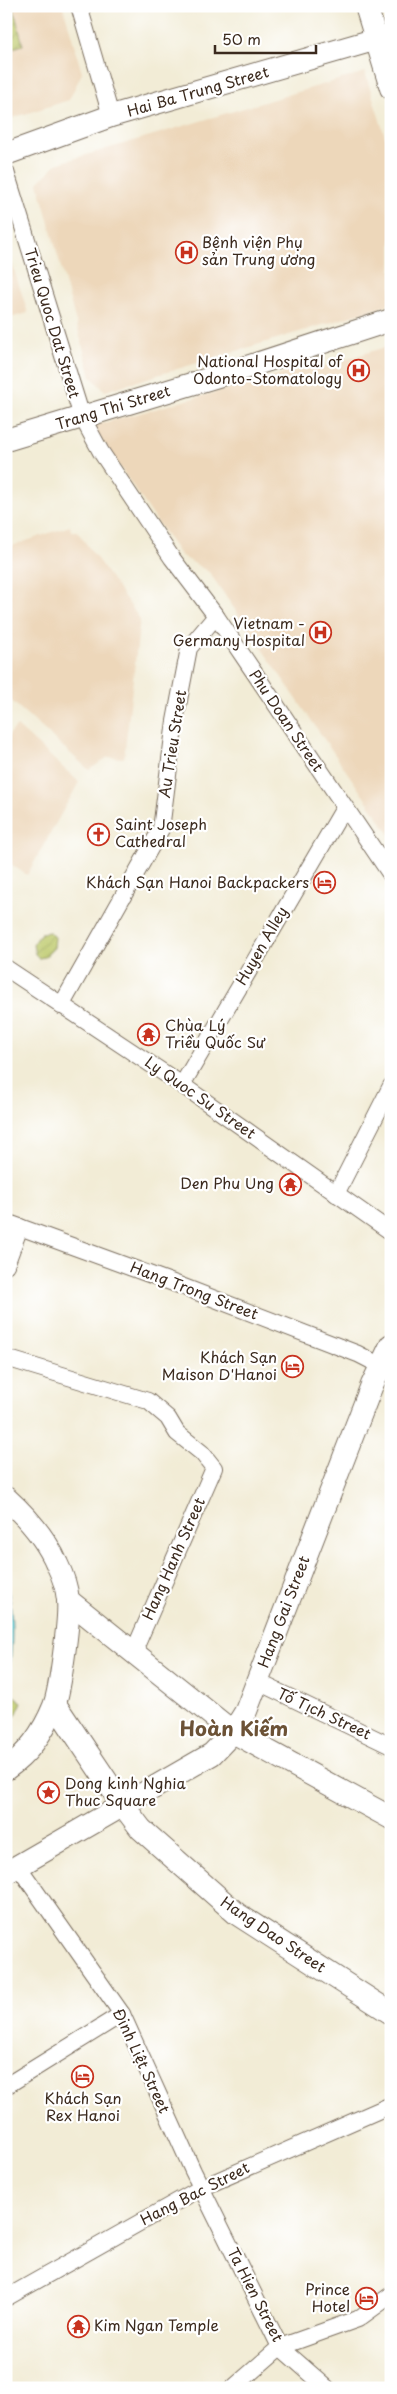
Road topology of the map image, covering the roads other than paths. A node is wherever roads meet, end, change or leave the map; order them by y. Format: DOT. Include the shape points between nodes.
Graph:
graph roads {
  1 [pos="79,6"];
  2 [pos="366,6"];
  3 [pos="383,37"];
  4 [pos="391,88"];
  5 [pos="112,116"];
  6 [pos="6,154"];
  7 [pos="6,172"];
  8 [pos="391,320"];
  9 [pos="82,417"];
  10 [pos="6,440"];
  11 [pos="216,616"];
  12 [pos="344,808"];
  13 [pos="391,875"];
  14 [pos="6,968"];
  15 [pos="61,1006"];
  16 [pos="182,1085"];
  17 [pos="391,1086"];
  18 [pos="336,1194"];
  19 [pos="13,1224"];
  20 [pos="391,1232"];
  21 [pos="6,1265"];
  22 [pos="391,1345"];
  23 [pos="6,1358"];
  24 [pos="386,1368"];
  25 [pos="6,1498"];
  26 [pos="68,1600"];
  27 [pos="134,1651"];
  28 [pos="258,1682"];
  29 [pos="55,1704"];
  30 [pos="233,1732"];
  31 [pos="391,1746"];
  32 [pos="6,1770"];
  33 [pos="122,1804"];
  34 [pos="391,1818"];
  35 [pos="12,1870"];
  36 [pos="391,2013"];
  37 [pos="122,2014"];
  38 [pos="6,2086"];
  39 [pos="391,2104"];
  40 [pos="201,2188"];
  41 [pos="391,2295"];
  42 [pos="6,2298"];
  43 [pos="280,2346"];
  44 [pos="233,2388"];
  45 [pos="327,2388"];
  1 -- 5 [label="street"];
  2 -- 3 [label="street"];
  3 -- 4 [label="street"];
  3 -- 5 [label="street, Hai Ba Trung Street"];
  5 -- 6 [label="street, Hai Ba Trung Street"];
  7 -- 9 [label="street, Trieu Quoc Dat Street"];
  8 -- 9 [label="street, Trang Thi Street"];
  9 -- 10 [label="street, Trang Thi Street"];
  9 -- 11 [label="street, Phu Doan Street" via="101,452 166,550"];
  11 -- 12 [label="street, Phu Doan Street"];
  11 -- 15 [label="street, Au Trieu Street" via="189,648 175,721 161,829"];
  12 -- 13 [label="street, Phu Doan Street"];
  12 -- 16 [label="street, Huyen Alley"];
  14 -- 15 [label="street, Ly Quoc Su Street"];
  15 -- 16 [label="street, Ly Quoc Su Street"];
  16 -- 18 [label="street, Ly Quoc Su Street"];
  17 -- 18 [label="street"];
  18 -- 20 [label="street, Ly Quoc Su Street"];
  19 -- 21 [label="street"];
  19 -- 24 [label="street, Hang Trong Street" via="176,1284"];
  22 -- 24 [label="street, Hang Gai Street"];
  23 -- 27 [label="street, Hang Hanh Street" via="148,1401 214,1468"];
  24 -- 28 [label="street, Hang Gai Street"];
  25 -- 26 [label="street" via="32,1525 58,1564"];
  26 -- 27 [label="street"];
  26 -- 29 [label="street"];
  27 -- 30 [label="street"];
  28 -- 30 [label="street, Hang Gai Street"];
  28 -- 31 [label="street, Tố Tịch Street"];
  29 -- 32 [label="street" via="30,1748"];
  29 -- 33 [label="street, Hang Dao Street"];
  30 -- 33 [label="street, Hang Gai Street" via="212,1754"];
  30 -- 34 [label="street"];
  33 -- 35 [label="street, Hang Gai Street"];
  33 -- 36 [label="street, Hang Dao Street" via="141,1829 238,1914"];
  35 -- 37 [label="street, Đinh Liệt Street"];
  37 -- 38 [label="street"];
  37 -- 40 [label="street, Đinh Liệt Street"];
  39 -- 40 [label="street, Hang Bac Street"];
  40 -- 42 [label="street, Hang Bac Street"];
  40 -- 43 [label="street, Ta Hien Street"];
  41 -- 43 [label="street" via="358,2319"];
  43 -- 44 [label="street"];
  43 -- 45 [label="street, Ta Hien Street"];
}
